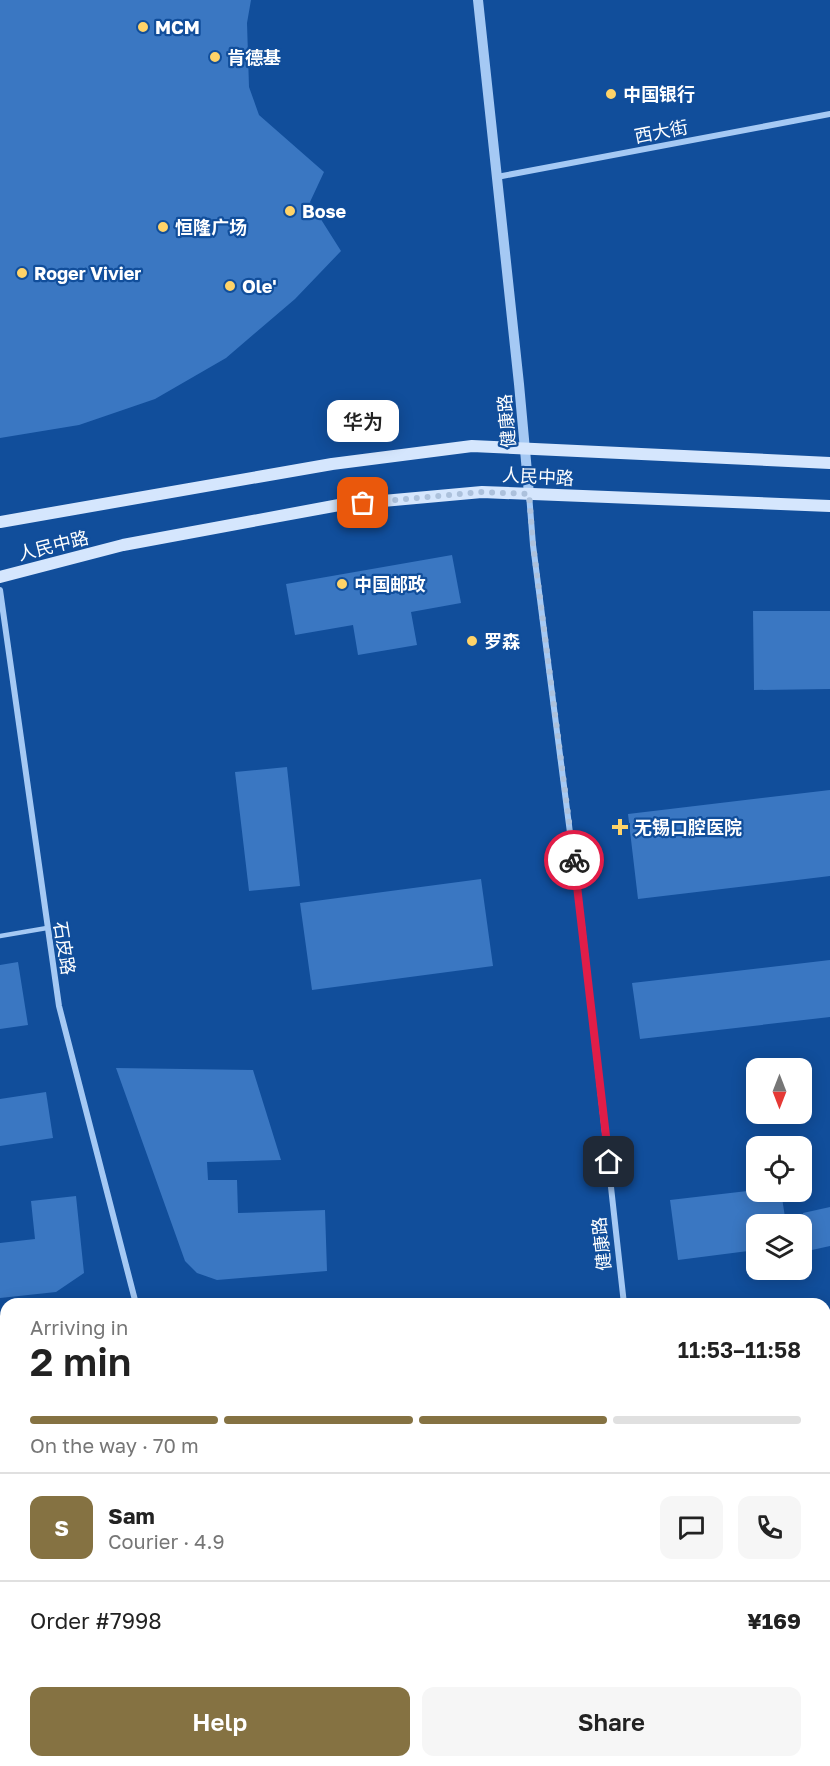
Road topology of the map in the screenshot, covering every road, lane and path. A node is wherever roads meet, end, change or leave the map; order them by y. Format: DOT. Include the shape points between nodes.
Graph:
graph roads {
  1 [pos="478,0"];
  2 [pos="830,114"];
  3 [pos="497,177"];
  4 [pos="525,448"];
  5 [pos="830,463"];
  6 [pos="529,494"];
  7 [pos="830,506"];
  8 [pos="0,522"];
  9 [pos="0,577"];
  10 [pos="0,590"];
  11 [pos="47,928"];
  12 [pos="0,936"];
  13 [pos="134,1298"];
  14 [pos="623,1298"];
  1 -- 3 [label="street, 健康路"];
  2 -- 3 [label="street, 西大街"];
  3 -- 4 [label="street, 健康路"];
  4 -- 5 [label="main road, 人民中路"];
  4 -- 6 [label="street, 健康路"];
  4 -- 8 [label="main road, 人民中路" via="472,446 332,464"];
  6 -- 7 [label="main road, 人民中路"];
  6 -- 9 [label="main road, 人民中路" via="482,492 339,505 123,545"];
  6 -- 14 [label="street, 健康路"];
  10 -- 11 [label="street, 石皮路"];
  11 -- 12 [label="lane"];
  11 -- 13 [label="street, 石皮路" via="59,1006"];
}
